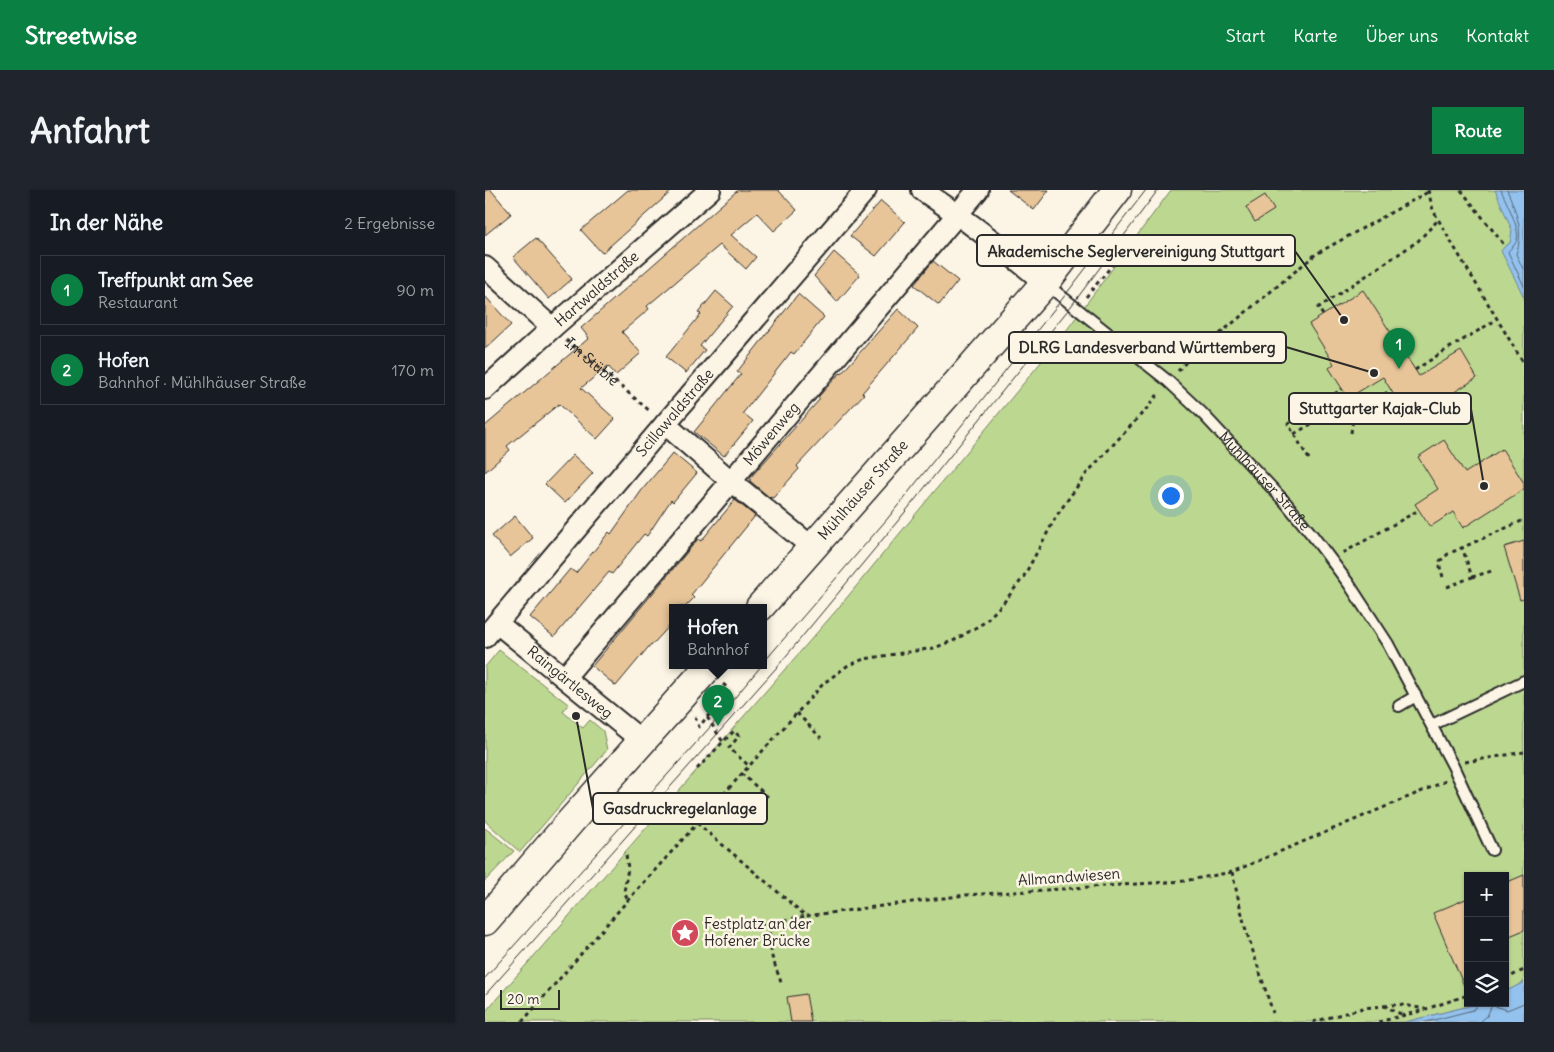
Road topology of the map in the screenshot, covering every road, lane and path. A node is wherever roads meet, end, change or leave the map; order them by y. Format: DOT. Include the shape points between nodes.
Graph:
graph roads {
  1 [pos="710,190"];
  2 [pos="866,190"];
  3 [pos="921,190"];
  4 [pos="978,190"];
  5 [pos="1117,190"];
  6 [pos="1461,190"];
  7 [pos="1428,191"];
  8 [pos="958,214"];
  9 [pos="1439,219"];
  10 [pos="1505,246"];
  11 [pos="485,267"];
  12 [pos="1045,283"];
  13 [pos="1323,315"];
  14 [pos="1496,320"];
  15 [pos="552,328"];
  16 [pos="1524,355"];
  17 [pos="1520,357"];
  18 [pos="1524,364"];
  19 [pos="1415,370"];
  20 [pos="1168,381"];
  21 [pos="485,389"];
  22 [pos="1342,389"];
  23 [pos="1391,390"];
  24 [pos="633,397"];
  25 [pos="1366,404"];
  26 [pos="665,424"];
  27 [pos="1351,433"];
  28 [pos="1294,434"];
  29 [pos="1309,459"];
  30 [pos="732,482"];
  31 [pos="1419,510"];
  32 [pos="1524,520"];
  33 [pos="812,547"];
  34 [pos="1462,547"];
  35 [pos="1332,560"];
  36 [pos="1495,570"];
  37 [pos="1443,577"];
  38 [pos="1473,577"];
  39 [pos="1447,587"];
  40 [pos="763,604"];
  41 [pos="491,630"];
  42 [pos="705,669"];
  43 [pos="565,677"];
  44 [pos="1524,681"];
  45 [pos="730,692"];
  46 [pos="1416,696"];
  47 [pos="678,700"];
  48 [pos="1399,706"];
  49 [pos="797,713"];
  50 [pos="707,717"];
  51 [pos="1432,724"];
  52 [pos="821,738"];
  53 [pos="642,741"];
  54 [pos="723,742"];
  55 [pos="1524,752"];
  56 [pos="748,766"];
  57 [pos="1453,766"];
  58 [pos="697,769"];
  59 [pos="741,773"];
  60 [pos="1457,777"];
  61 [pos="768,797"];
  62 [pos="697,823"];
  63 [pos="1492,850"];
  64 [pos="626,855"];
  65 [pos="1232,872"];
  66 [pos="628,900"];
  67 [pos="806,916"];
  68 [pos="485,921"];
  69 [pos="768,924"];
  70 [pos="753,926"];
  71 [pos="1524,970"];
  72 [pos="1509,977"];
  73 [pos="782,985"];
  74 [pos="1464,996"];
  75 [pos="1384,1006"];
  76 [pos="1426,1009"];
  77 [pos="1273,1013"];
  78 [pos="1403,1015"];
  79 [pos="521,1022"];
  80 [pos="1313,1022"];
  81 [pos="1378,1022"];
  1 -- 15 [label="street, Hartwaldstraße"];
  2 -- 26 [label="street, Scillawaldstraße"];
  3 -- 8 [label="street"];
  4 -- 8 [label="street, Möwenweg"];
  5 -- 12 [label="main road, Mühlhäuser Straße"];
  6 -- 10 [label="path"];
  7 -- 9 [label="path"];
  7 -- 20 [label="path" via="1316,254 1187,361"];
  8 -- 12 [label="street"];
  8 -- 30 [label="street, Möwenweg"];
  9 -- 13 [label="path" via="1418,241 1318,308"];
  9 -- 14 [label="path"];
  11 -- 15 [label="street, Im Stüble"];
  12 -- 20 [label="lane, Mühlhäuser Straße"];
  12 -- 33 [label="main road, Mühlhäuser Straße"];
  14 -- 17 [label="path"];
  14 -- 19 [label="path"];
  15 -- 21 [label="street, Hartwaldstraße"];
  15 -- 24 [label="path, Im Stüble"];
  16 -- 17 [label="path"];
  17 -- 18 [label="path"];
  20 -- 35 [label="lane, Mühlhäuser Straße" via="1286,504"];
  20 -- 49 [label="path" via="1086,474 1057,515 1023,578 985,622 935,648 882,655 847,666 824,683"];
  22 -- 28 [label="path" via="1288,424"];
  23 -- 25 [label="path"];
  25 -- 27 [label="path" via="1354,412"];
  25 -- 28 [label="path" via="1360,396"];
  26 -- 30 [label="street"];
  26 -- 41 [label="street, Scillawaldstraße"];
  28 -- 29 [label="path"];
  30 -- 33 [label="street"];
  30 -- 43 [label="street, Möwenweg"];
  31 -- 35 [label="path"];
  32 -- 34 [label="path"];
  33 -- 40 [label="main road, Mühlhäuser Straße"];
  34 -- 37 [label="path" via="1440,561"];
  34 -- 38 [label="path"];
  35 -- 46 [label="lane, Mühlhäuser Straße" via="1388,644"];
  36 -- 38 [label="path"];
  38 -- 39 [label="path"];
  41 -- 43 [label="street, Raingärtlesweg"];
  42 -- 47 [label="main road"];
  43 -- 53 [label="street, Raingärtlesweg"];
  44 -- 51 [label="lane"];
  45 -- 50 [label="path"];
  46 -- 48 [label="lane"];
  46 -- 51 [label="lane, Mühlhäuser Straße"];
  47 -- 50 [label="path" via="693,713 699,727"];
  47 -- 53 [label="main road"];
  49 -- 52 [label="path"];
  49 -- 56 [label="path"];
  50 -- 54 [label="path"];
  51 -- 57 [label="lane, Mühlhäuser Straße"];
  53 -- 68 [label="main road"];
  54 -- 56 [label="path" via="734,731 739,736 729,748"];
  54 -- 58 [label="path"];
  55 -- 57 [label="path" via="1469,760"];
  56 -- 59 [label="path"];
  57 -- 60 [label="lane, Mühlhäuser Straße"];
  59 -- 61 [label="path"];
  59 -- 62 [label="path"];
  60 -- 63 [label="lane, Mühlhäuser Straße"];
  60 -- 65 [label="path, Allmandwiesen"];
  62 -- 66 [label="path"];
  62 -- 67 [label="path"];
  64 -- 66 [label="path" via="625,892"];
  65 -- 67 [label="path, Allmandwiesen" via="1184,881 966,895"];
  65 -- 77 [label="path" via="1245,927"];
  66 -- 79 [label="path"];
  67 -- 69 [label="path, Allmandwiesen"];
  69 -- 70 [label="path, Allmandwiesen"];
  69 -- 73 [label="path" via="771,957"];
  71 -- 72 [label="path"];
  74 -- 76 [label="path"];
  75 -- 76 [label="path" via="1399,1004"];
  75 -- 78 [label="path"];
  75 -- 80 [label="path" via="1363,1008"];
  76 -- 78 [label="path"];
  78 -- 81 [label="path"];
}
